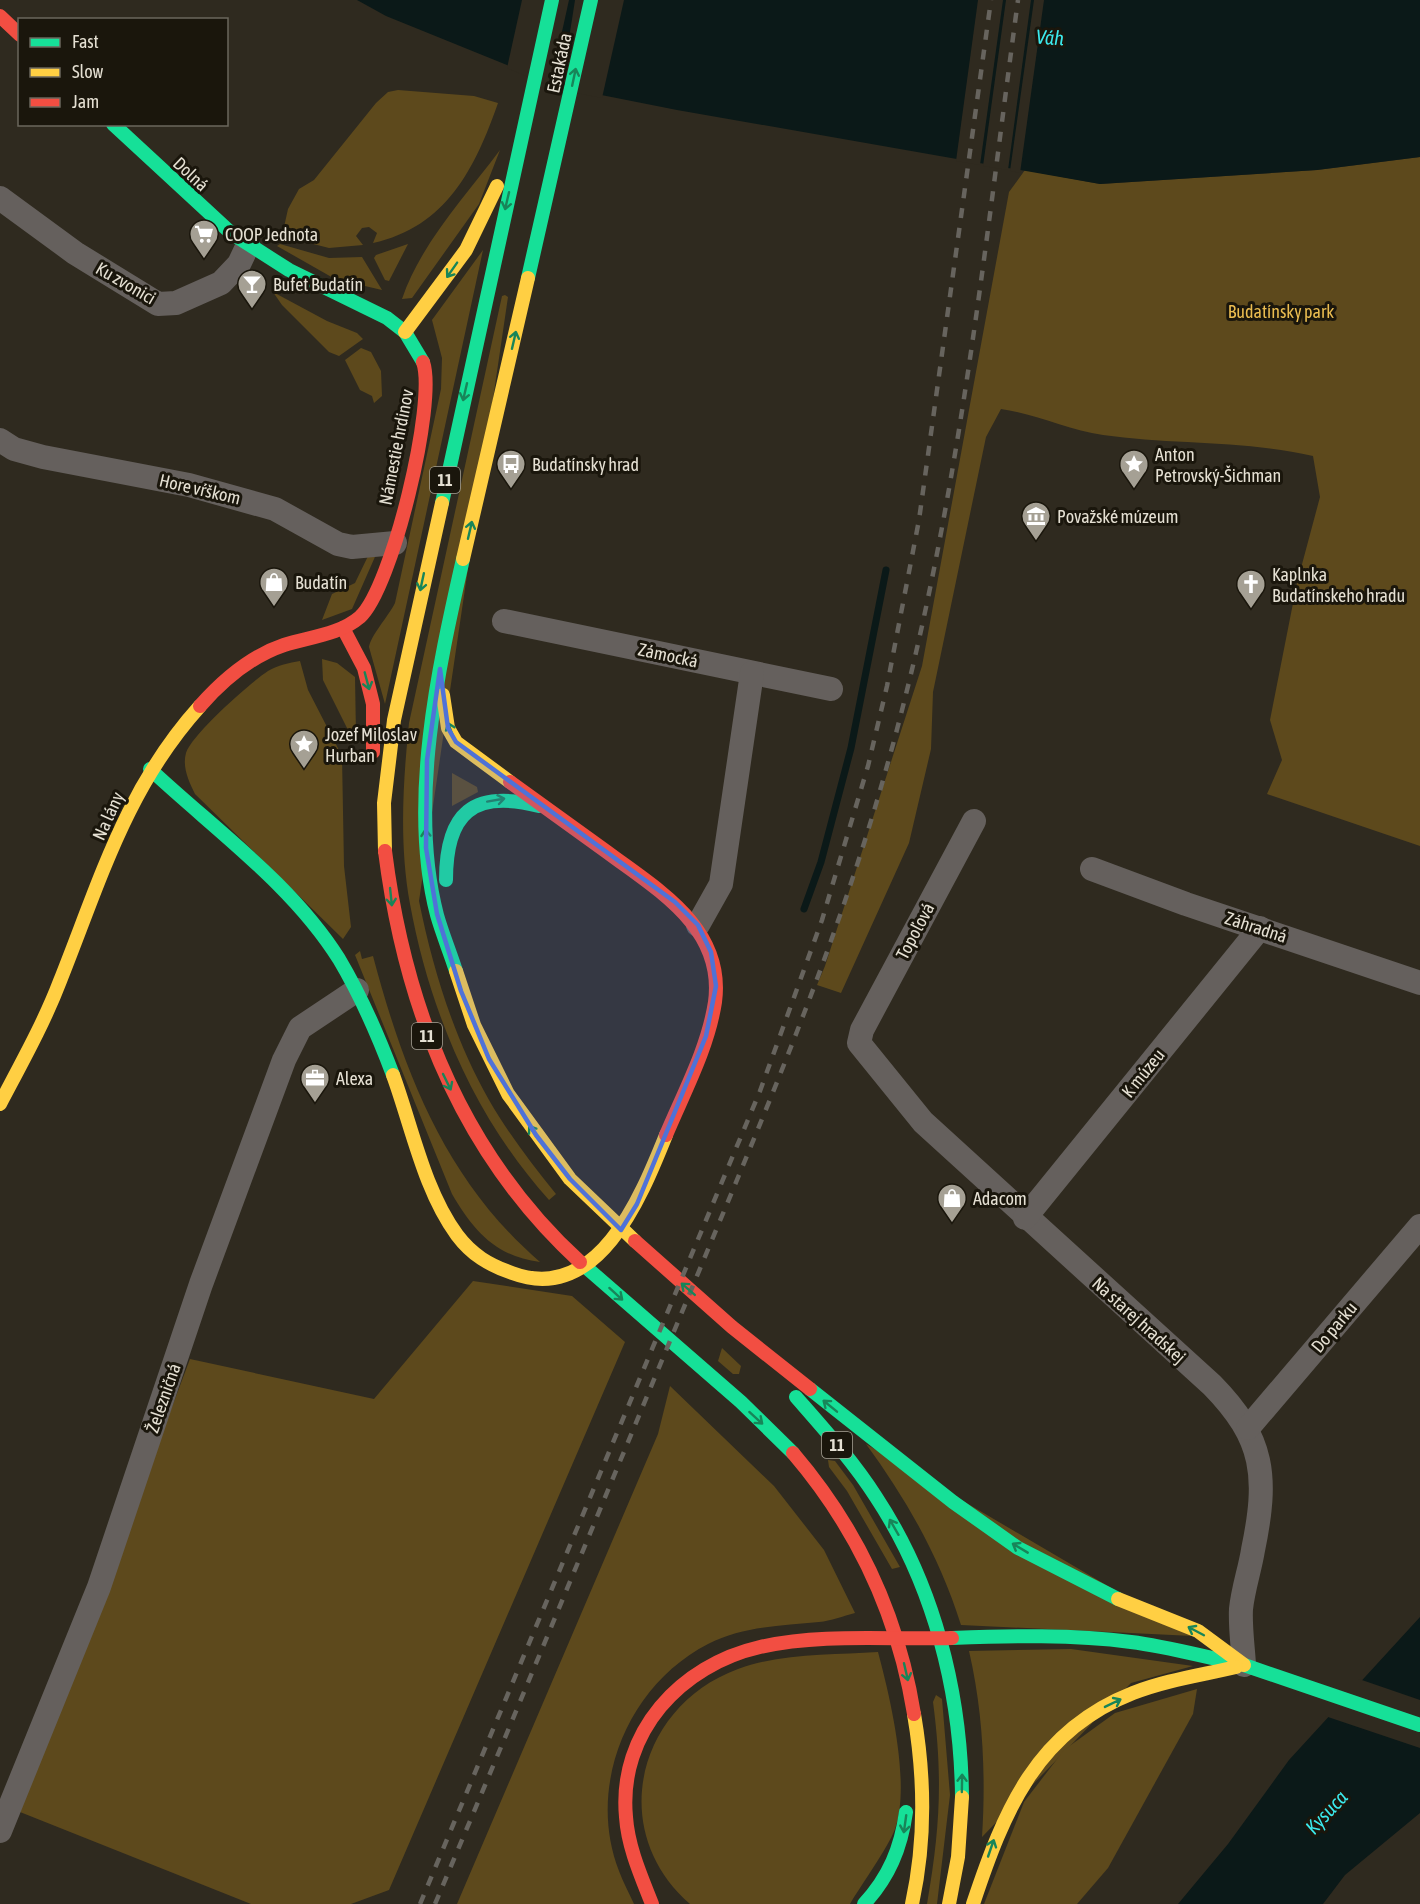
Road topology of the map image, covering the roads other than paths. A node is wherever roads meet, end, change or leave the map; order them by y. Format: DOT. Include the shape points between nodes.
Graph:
graph roads {
  1 [pos="552,0"];
  2 [pos="591,0"];
  3 [pos="0,16"];
  4 [pos="18,33"];
  5 [pos="525,124"];
  6 [pos="115,126"];
  7 [pos="0,198"];
  8 [pos="248,245"];
  9 [pos="405,332"];
  10 [pos="0,440"];
  11 [pos="395,543"];
  12 [pos="504,621"];
  13 [pos="343,628"];
  14 [pos="440,669"];
  15 [pos="752,673"];
  16 [pos="831,689"];
  17 [pos="150,769"];
  18 [pos="542,807"];
  19 [pos="974,821"];
  20 [pos="384,838"];
  21 [pos="1092,869"];
  22 [pos="698,925"];
  23 [pos="1260,928"];
  24 [pos="451,957"];
  25 [pos="1420,983"];
  26 [pos="357,990"];
  27 [pos="859,1043"];
  28 [pos="0,1104"];
  29 [pos="1025,1218"];
  30 [pos="1420,1226"];
  31 [pos="732,1327"];
  32 [pos="1248,1428"];
  33 [pos="1244,1665"];
  34 [pos="916,1724"];
  35 [pos="1420,1725"];
  36 [pos="0,1831"];
  37 [pos="639,1871"];
  38 [pos="668,1903"];
  39 [pos="652,1904"];
  40 [pos="864,1904"];
  41 [pos="912,1904"];
  42 [pos="949,1904"];
  43 [pos="973,1904"];
  1 -- 5 [label="main road, Estakáda / 11"];
  14 -- 2 [label="main road, Estakáda / 11, one-way"];
  3 -- 4 [label="main road"];
  5 -- 9 [label="main road, one-way" via="466,250"];
  5 -- 20 [label="main road, 11, one-way" via="394,720"];
  6 -- 8 [label="main road, Dolná" via="211,217"];
  7 -- 8 [label="street, Ku zvonici" via="75,253 158,304 176,303 221,283 239,264"];
  8 -- 9 [label="main road, Námestie hrdinov" via="387,318"];
  9 -- 11 [label="main road, Námestie hrdinov" via="421,356 427,382"];
  10 -- 11 [label="street, Hore vŕškom" via="14,449 43,457 189,485 275,508 338,544 352,547"];
  11 -- 13 [label="main road, Námestie hrdinov" via="385,581 373,604"];
  12 -- 15 [label="street, Zámocká"];
  13 -- 17 [label="main road, Na lány" via="287,643 249,662 215,690"];
  13 -- 20 [label="main road, one-way" via="364,668 373,704 373,815"];
  18 -- 14 [label="main road, one-way" via="450,735"];
  24 -- 14 [label="main road, 11, one-way" via="432,887 425,816 428,751"];
  15 -- 16 [label="street, Zámocká"];
  15 -- 22 [label="street" via="721,884"];
  17 -- 26 [label="main road" via="285,893 322,936"];
  17 -- 28 [label="main road, Na lány" via="126,814 43,1022"];
  18 -- 22 [label="main road" via="654,885"];
  24 -- 18 [label="main road, one-way" via="445,850 456,821 470,808 497,798 524,800"];
  19 -- 27 [label="street, Topoľová" via="862,1030"];
  20 -- 34 [label="main road, 11, one-way" via="394,926 423,1027 465,1117 529,1209 572,1255 763,1424 836,1508 874,1576 901,1650"];
  21 -- 23 [label="street, Záhradná"];
  22 -- 26 [label="main road" via="711,952 716,986 713,1011 688,1082 626,1223 607,1249 588,1265 560,1277 538,1279 502,1272 483,1261 453,1228"];
  23 -- 25 [label="street, Záhradná"];
  23 -- 29 [label="street, K múzeu"];
  31 -- 24 [label="main road, 11, one-way" via="608,1218 570,1179 536,1135 489,1059"];
  26 -- 36 [label="street, Železničná" via="300,1028 284,1060 201,1284 99,1587"];
  27 -- 29 [label="street, Na starej hradskej" via="923,1122"];
  29 -- 32 [label="street, Na starej hradskej" via="1212,1385"];
  30 -- 32 [label="street, Do parku"];
  33 -- 31 [label="main road, one-way" via="1198,1631 1120,1600 1018,1548 953,1502"];
  42 -- 31 [label="main road, 11, one-way" via="959,1848 963,1774 953,1691 932,1607 897,1531 850,1460"];
  32 -- 33 [label="street, Na starej hradskej" via="1256,1450 1260,1486 1259,1520 1241,1609"];
  33 -- 35 [label="main road"];
  33 -- 37 [label="main road" via="1132,1642 1069,1637 807,1642 761,1647 722,1658 675,1688 655,1710 636,1746 625,1804"];
  43 -- 33 [label="main road, one-way" via="1002,1818 1013,1798 1037,1763 1072,1727 1133,1693"];
  34 -- 40 [label="main road, one-way" via="904,1832 898,1853 886,1877"];
  34 -- 41 [label="main road, 11" via="924,1801"];
  37 -- 38 [label="main road"];
  37 -- 39 [label="main road"];
}
